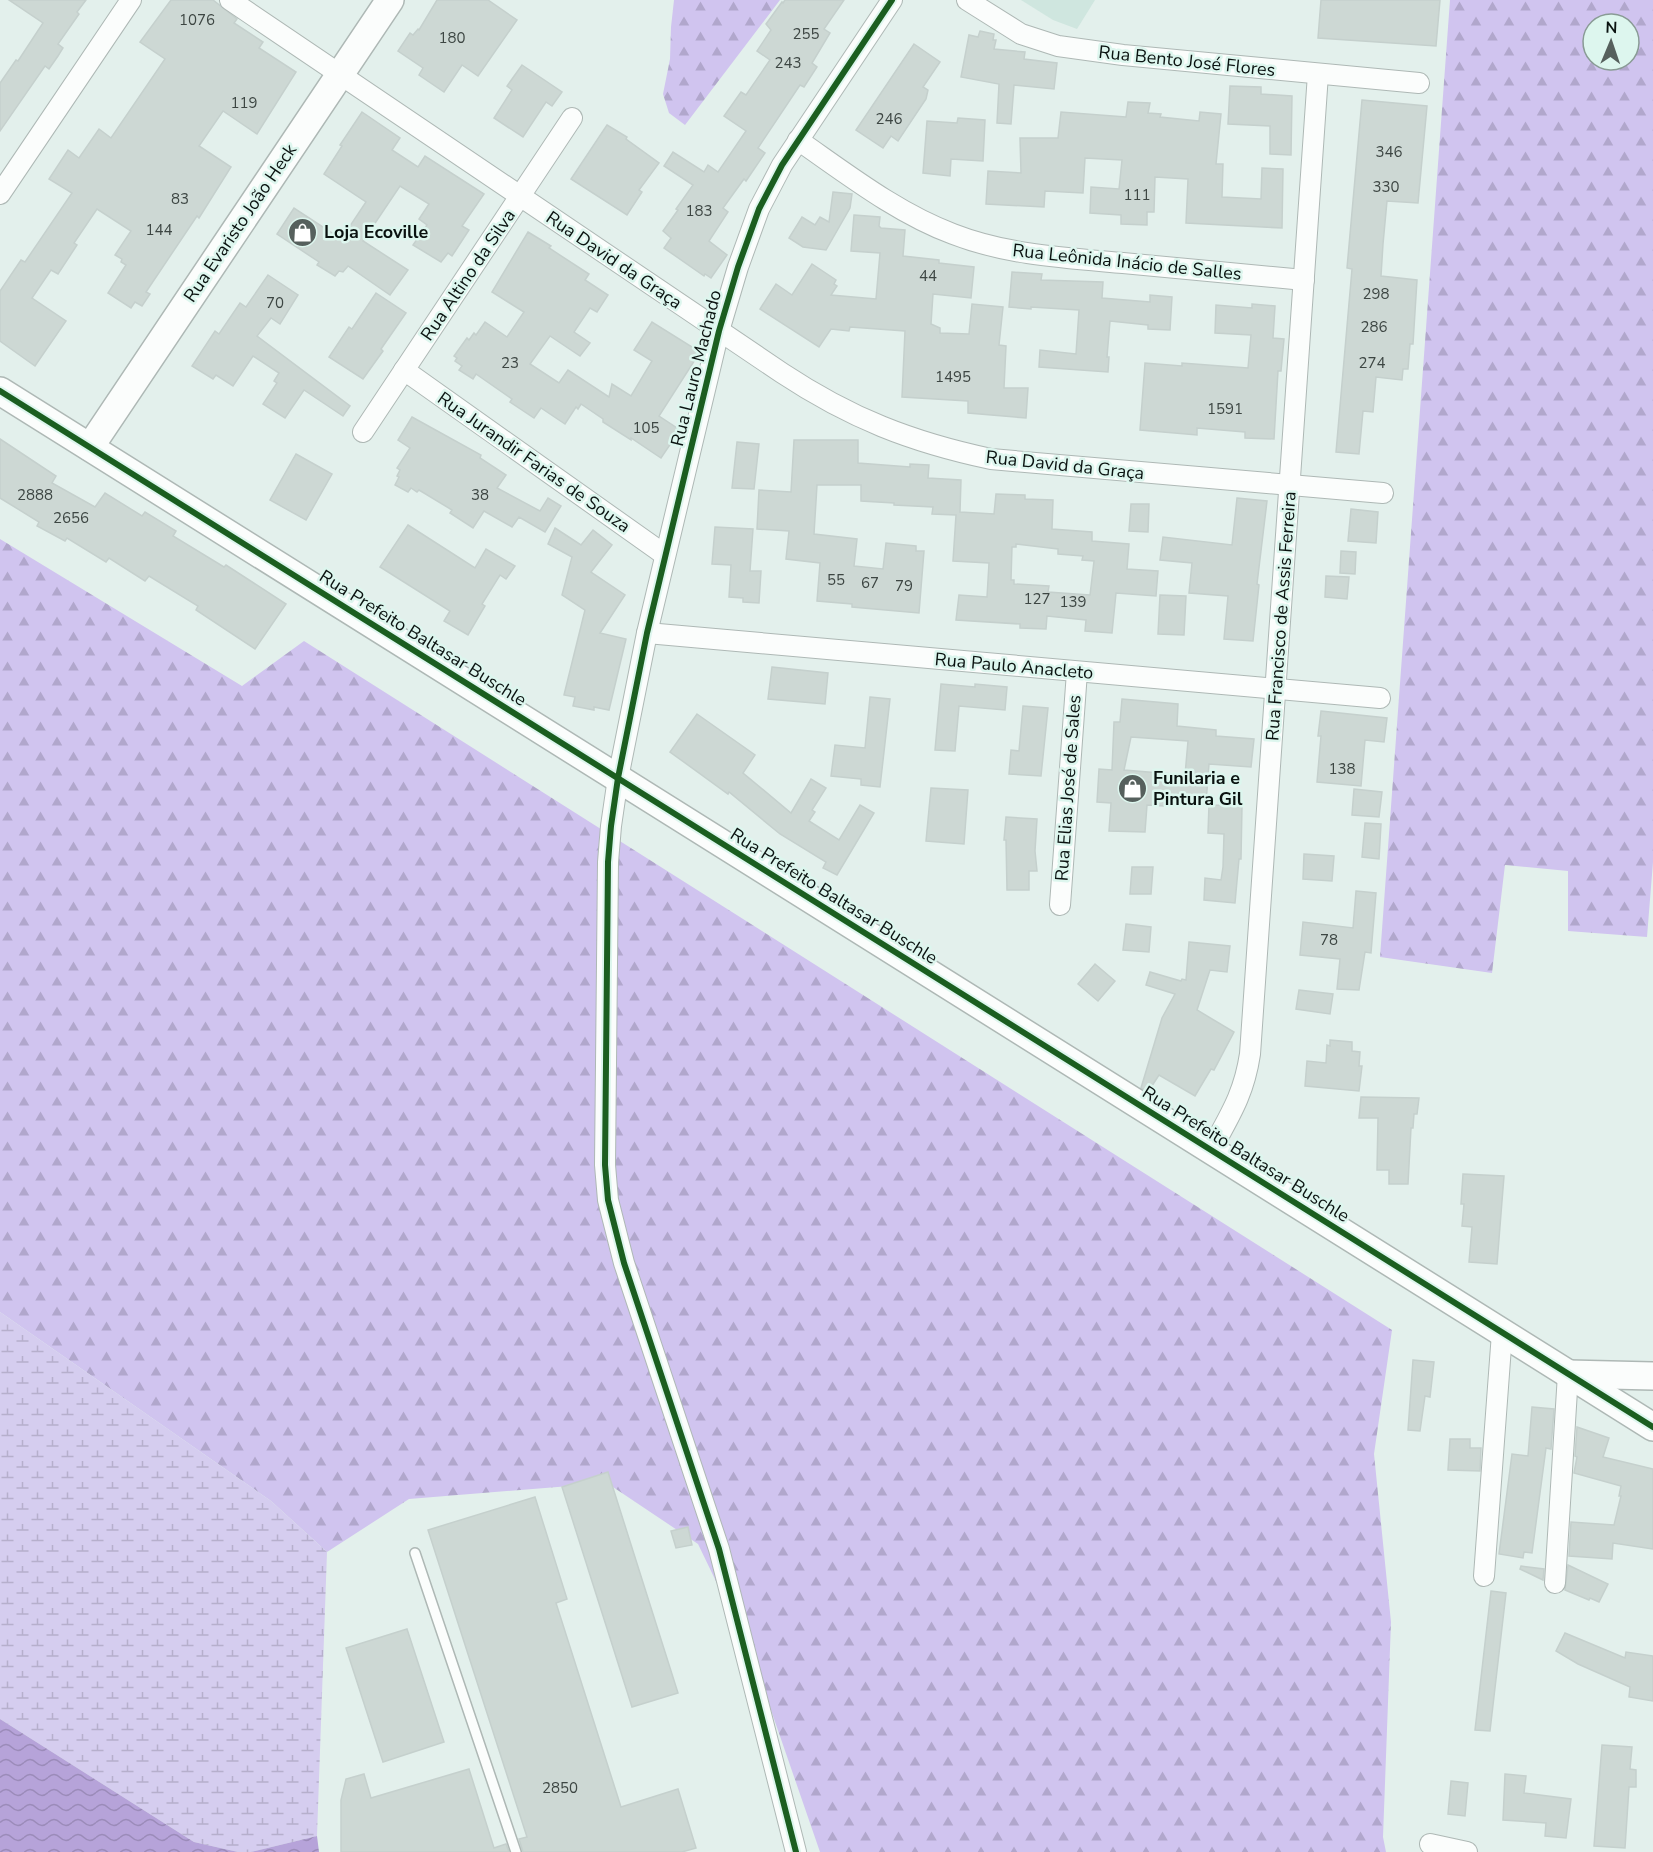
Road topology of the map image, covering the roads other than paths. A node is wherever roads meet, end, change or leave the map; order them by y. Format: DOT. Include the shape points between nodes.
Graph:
graph roads {
  1 [pos="132,0"];
  2 [pos="230,0"];
  3 [pos="390,0"];
  4 [pos="892,0"];
  5 [pos="967,0"];
  6 [pos="340,74"];
  7 [pos="1318,74"];
  8 [pos="1419,83"];
  9 [pos="572,118"];
  10 [pos="798,140"];
  11 [pos="0,194"];
  12 [pos="520,196"];
  13 [pos="1304,280"];
  14 [pos="719,331"];
  15 [pos="404,370"];
  16 [pos="0,391"];
  17 [pos="363,432"];
  18 [pos="90,447"];
  19 [pos="1290,485"];
  20 [pos="1383,493"];
  21 [pos="665,555"];
  22 [pos="647,633"];
  23 [pos="1077,672"];
  24 [pos="1275,689"];
  25 [pos="1380,698"];
  26 [pos="618,778"];
  27 [pos="1060,905"];
  28 [pos="1211,1150"];
  29 [pos="1502,1333"];
  30 [pos="1568,1374"];
  31 [pos="1653,1376"];
  32 [pos="1653,1381"];
  33 [pos="1646,1423"];
  34 [pos="415,1553"];
  35 [pos="1484,1576"];
  36 [pos="1555,1583"];
  37 [pos="1430,1844"];
  38 [pos="516,1852"];
  39 [pos="796,1852"];
  40 [pos="1467,1852"];
  1 -- 11 [label="street"];
  2 -- 6 [label="street, Rua David da Graça"];
  3 -- 6 [label="main road, Rua Evaristo João Heck"];
  4 -- 10 [label="street, Rua Lauro Machado"];
  5 -- 7 [label="street, Rua Bento José Flores" via="1021,34 1058,46"];
  6 -- 12 [label="street, Rua David da Graça"];
  6 -- 18 [label="main road, Rua Evaristo João Heck"];
  7 -- 8 [label="street, Rua Bento José Flores"];
  7 -- 13 [label="street, Rua Francisco de Assis Ferreira"];
  9 -- 12 [label="street, Rua Altino da Silva"];
  10 -- 13 [label="street, Rua Leônida Inácio de Salles" via="892,203 971,241 1076,259"];
  10 -- 14 [label="street, Rua Lauro Machado" via="759,208"];
  12 -- 14 [label="street, Rua David da Graça"];
  12 -- 15 [label="street, Rua Altino da Silva"];
  13 -- 19 [label="street, Rua Francisco de Assis Ferreira"];
  14 -- 19 [label="street, Rua David da Graça" via="842,410 950,451 1041,465"];
  14 -- 21 [label="street, Rua Lauro Machado"];
  15 -- 17 [label="street, Rua Altino da Silva"];
  15 -- 21 [label="street, Rua Jurandir Farias de Souza"];
  16 -- 18 [label="main road, Rua Prefeito Baltasar Buschle"];
  18 -- 26 [label="main road, Rua Prefeito Baltasar Buschle"];
  19 -- 20 [label="street, Rua David da Graça"];
  19 -- 24 [label="street, Rua Francisco de Assis Ferreira"];
  21 -- 22 [label="street, Rua Lauro Machado"];
  22 -- 23 [label="street, Rua Paulo Anacleto"];
  22 -- 26 [label="street, Rua Lauro Machado"];
  23 -- 24 [label="street, Rua Paulo Anacleto"];
  23 -- 27 [label="street, Rua Elias José de Sales"];
  24 -- 25 [label="street, Rua Paulo Anacleto"];
  24 -- 28 [label="street, Rua Francisco de Assis Ferreira" via="1250,1054 1238,1102"];
  26 -- 28 [label="main road, Rua Prefeito Baltasar Buschle"];
  26 -- 39 [label="street, Rua Lauro Machado" via="608,862 608,1200 624,1263 719,1549"];
  28 -- 29 [label="main road, Rua Prefeito Baltasar Buschle"];
  29 -- 30 [label="main road, Rua Prefeito Baltasar Buschle"];
  29 -- 35 [label="street"];
  30 -- 31 [label="main road"];
  30 -- 33 [label="main road, Rua Prefeito Baltasar Buschle"];
  30 -- 36 [label="street"];
  32 -- 33 [label="main road" via="1637,1395 1636,1403"];
  34 -- 38 [label="lane"];
  37 -- 40 [label="street"];
}
